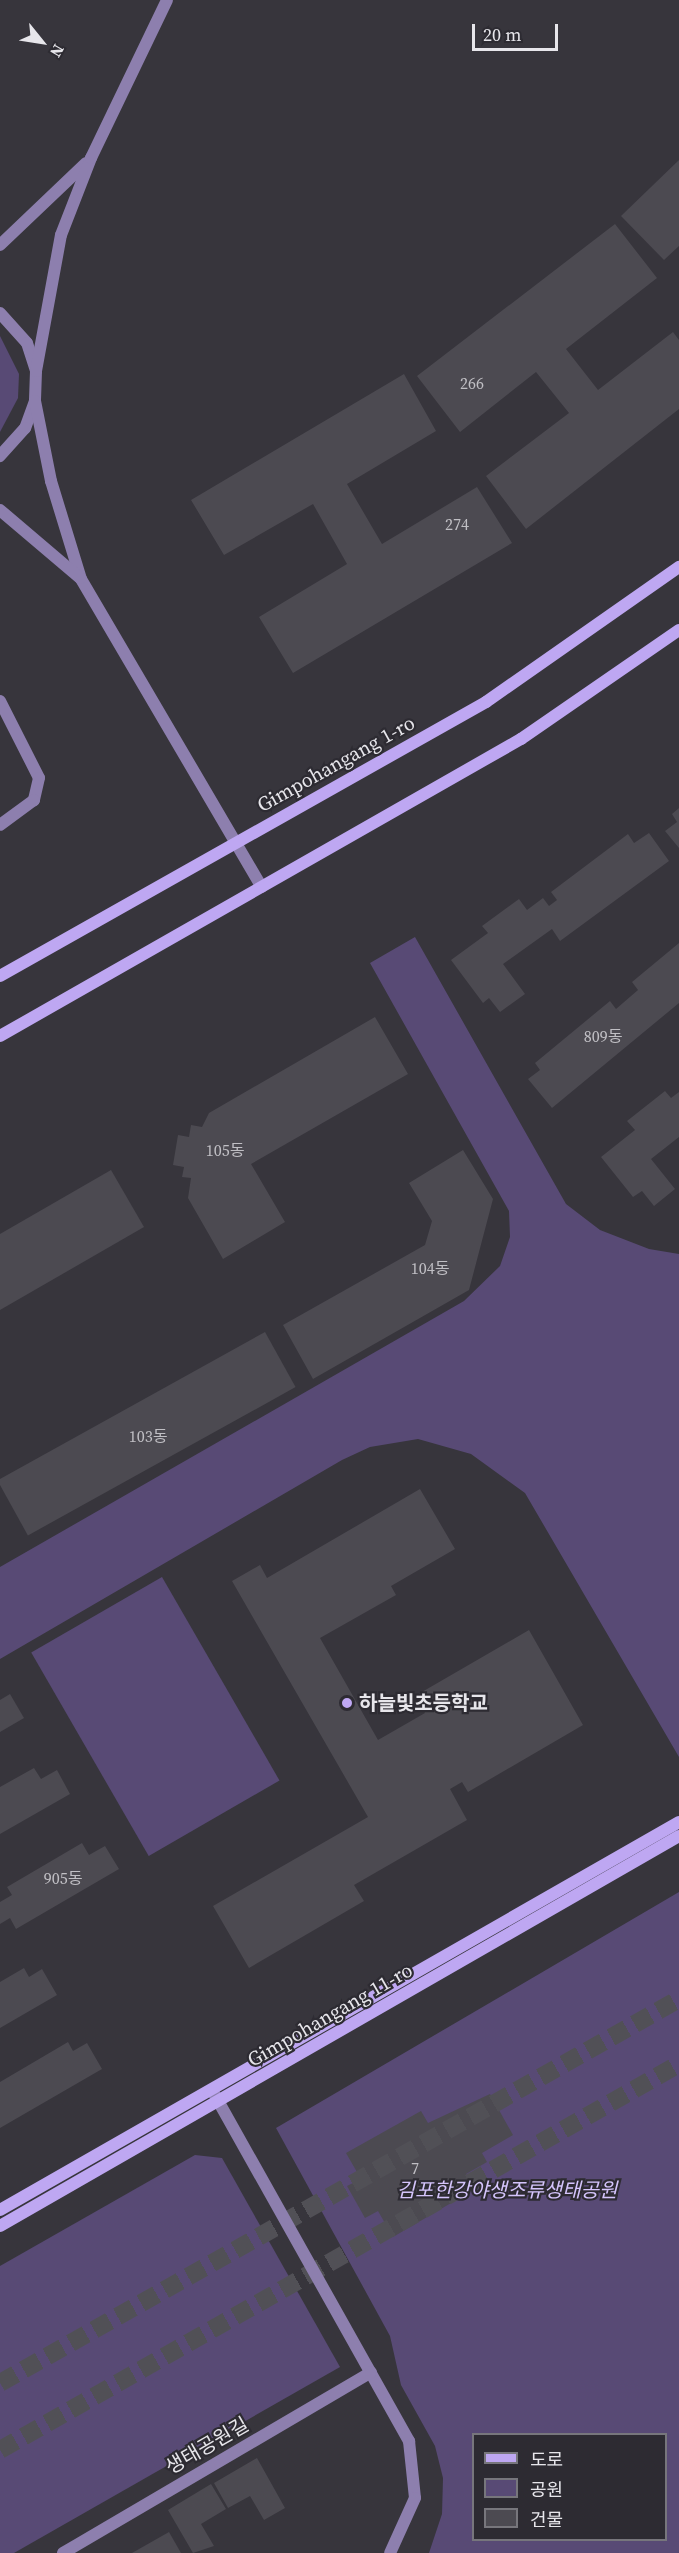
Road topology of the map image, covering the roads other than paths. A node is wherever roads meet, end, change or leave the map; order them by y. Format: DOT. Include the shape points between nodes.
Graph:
graph roads {
  1 [pos="167,0"];
  2 [pos="91,158"];
  3 [pos="0,245"];
  4 [pos="0,313"];
  5 [pos="36,371"];
  6 [pos="35,401"];
  7 [pos="0,456"];
  8 [pos="0,510"];
  9 [pos="679,567"];
  10 [pos="81,579"];
  11 [pos="679,630"];
  12 [pos="0,701"];
  13 [pos="0,825"];
  14 [pos="235,842"];
  15 [pos="261,887"];
  16 [pos="0,976"];
  17 [pos="0,1036"];
  18 [pos="679,1822"];
  19 [pos="679,1836"];
  20 [pos="212,2090"];
  21 [pos="219,2103"];
  22 [pos="0,2210"];
  23 [pos="0,2226"];
  24 [pos="371,2372"];
  25 [pos="63,2553"];
  26 [pos="390,2553"];
  1 -- 2 [label="street"];
  2 -- 3 [label="street"];
  2 -- 5 [label="street" via="50,276"];
  4 -- 5 [label="street" via="27,343"];
  5 -- 6 [label="street"];
  6 -- 7 [label="street" via="25,428"];
  6 -- 10 [label="street" via="51,481"];
  8 -- 10 [label="street"];
  9 -- 14 [label="street, Gimpohangang 1-ro" via="486,702"];
  10 -- 14 [label="street"];
  11 -- 15 [label="street" via="521,739"];
  12 -- 13 [label="street" via="39,778 34,800"];
  14 -- 15 [label="street"];
  14 -- 16 [label="street, Gimpohangang 1-ro"];
  15 -- 17 [label="street"];
  18 -- 20 [label="street, Gimpohangang 11-ro"];
  19 -- 21 [label="street, Gimpohangang 11-ro"];
  20 -- 21 [label="street"];
  20 -- 22 [label="street, Gimpohangang 11-ro"];
  21 -- 23 [label="street, Gimpohangang 11-ro"];
  21 -- 24 [label="street"];
  24 -- 25 [label="street, 생태공원길"];
  24 -- 26 [label="street" via="414,2458 410,2518"];
}
